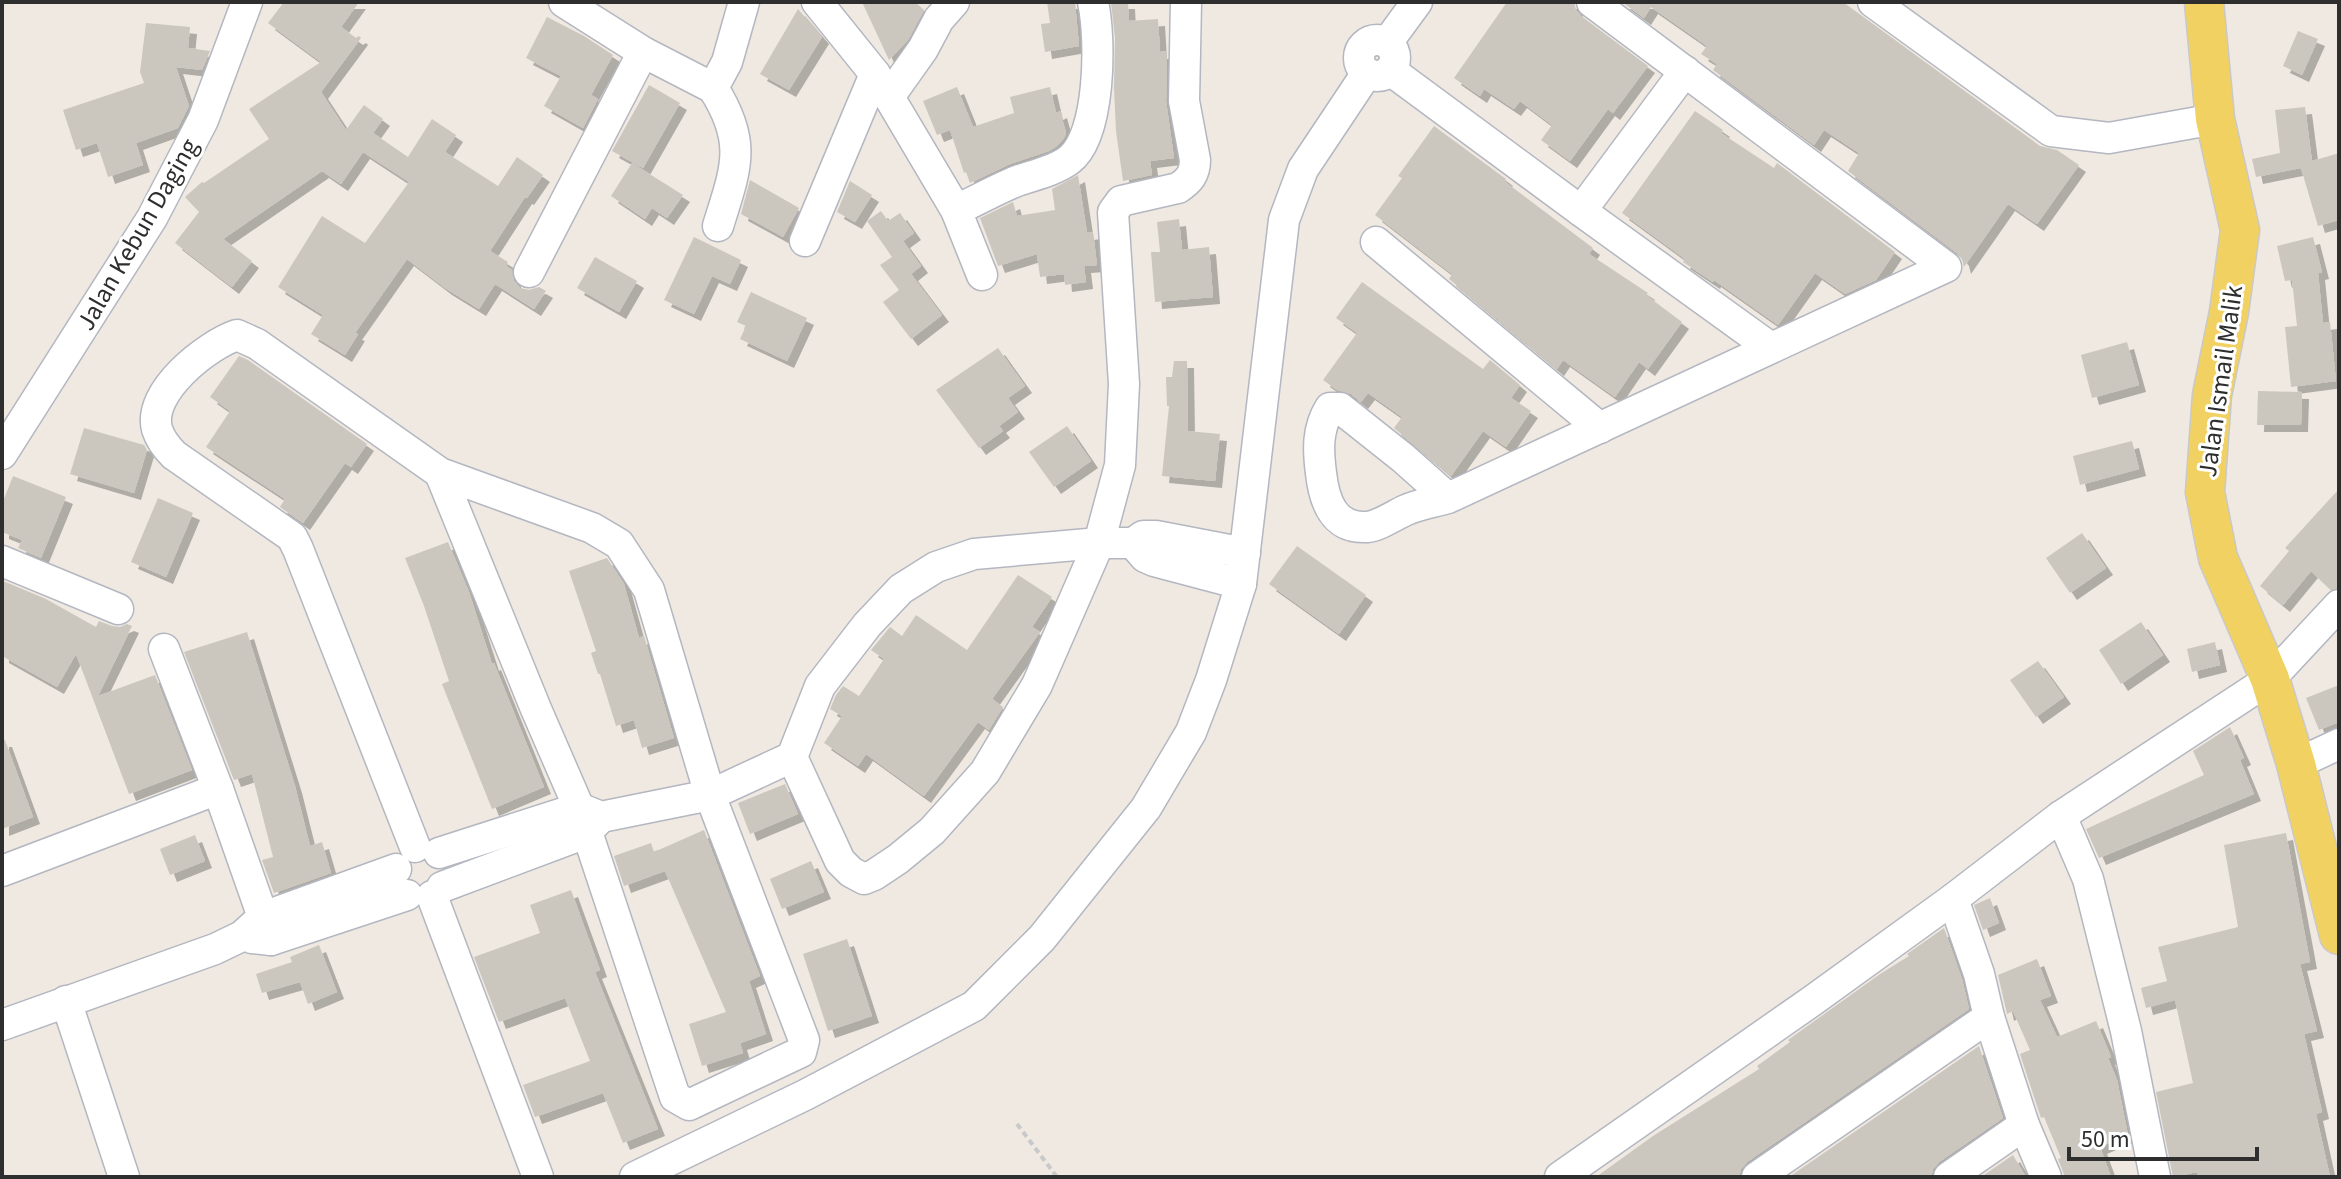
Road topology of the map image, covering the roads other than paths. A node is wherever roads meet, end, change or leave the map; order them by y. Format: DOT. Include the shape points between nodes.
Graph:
graph roads {
  1 [pos="247,2"];
  2 [pos="564,2"];
  3 [pos="744,2"];
  4 [pos="817,2"];
  5 [pos="954,2"];
  6 [pos="1093,2"];
  7 [pos="1186,2"];
  8 [pos="1417,2"];
  9 [pos="1592,2"];
  10 [pos="2204,2"];
  11 [pos="1887,6"];
  12 [pos="643,52"];
  13 [pos="1381,62"];
  14 [pos="1685,71"];
  15 [pos="882,86"];
  16 [pos="713,88"];
  17 [pos="2215,119"];
  18 [pos="956,210"];
  19 [pos="1581,211"];
  20 [pos="718,226"];
  21 [pos="805,241"];
  22 [pos="1376,242"];
  23 [pos="529,272"];
  24 [pos="982,275"];
  25 [pos="1771,348"];
  26 [pos="1600,428"];
  27 [pos="2,454"];
  28 [pos="440,473"];
  29 [pos="1448,498"];
  30 [pos="1099,543"];
  31 [pos="1133,543"];
  32 [pos="1245,553"];
  33 [pos="2,561"];
  34 [pos="1241,584"];
  35 [pos="2339,605"];
  36 [pos="118,609"];
  37 [pos="164,649"];
  38 [pos="2270,679"];
  39 [pos="2339,744"];
  40 [pos="792,757"];
  41 [pos="2296,764"];
  42 [pos="218,789"];
  43 [pos="710,795"];
  44 [pos="2061,816"];
  45 [pos="589,819"];
  46 [pos="2,871"];
  47 [pos="422,875"];
  48 [pos="1953,899"];
  49 [pos="259,931"];
  50 [pos="2339,935"];
  51 [pos="66,1001"];
  52 [pos="1989,1017"];
  53 [pos="2,1025"];
  54 [pos="2024,1125"];
  55 [pos="1565,1176"];
  56 [pos="124,1177"];
  57 [pos="536,1177"];
  58 [pos="635,1177"];
  59 [pos="1757,1177"];
  60 [pos="1949,1177"];
  61 [pos="2046,1177"];
  62 [pos="2155,1177"];
  1 -- 27 [label="street, Jalan Kebun Daging" via="203,120 152,218"];
  2 -- 12 [label="street"];
  3 -- 16 [label="street" via="727,62"];
  4 -- 15 [label="street"];
  5 -- 15 [label="street" via="923,49"];
  6 -- 18 [label="street" via="1098,78 1080,149 1050,170"];
  7 -- 30 [label="street" via="1184,101 1195,169 1178,188 1121,201 1113,212 1124,384 1120,465"];
  8 -- 13 [label="street"];
  9 -- 14 [label="street"];
  10 -- 17 [label="main road, Jalan Ismail Malik"];
  11 -- 17 [label="street" via="2051,131 2109,138"];
  12 -- 16 [label="street"];
  12 -- 23 [label="street"];
  13 -- 19 [label="street"];
  13 -- 32 [label="street" via="1303,169 1284,220"];
  14 -- 19 [label="street"];
  14 -- 25 [label="street" via="1946,267"];
  15 -- 18 [label="street"];
  15 -- 21 [label="street"];
  16 -- 20 [label="street" via="733,123 737,142"];
  17 -- 38 [label="main road, Jalan Ismail Malik" via="2240,230 2212,395 2205,492 2218,558"];
  18 -- 24 [label="street"];
  19 -- 25 [label="street"];
  22 -- 26 [label="street"];
  25 -- 26 [label="street"];
  26 -- 29 [label="street"];
  28 -- 43 [label="street" via="592,528 619,544 649,590"];
  28 -- 45 [label="street" via="536,709"];
  28 -- 47 [label="street" via="237,335 210,348 182,372 158,406 156,426 174,455 292,537"];
  29 -- 29 [label="street" via="1368,527 1332,513 1323,491 1318,449 1330,408 1340,408"];
  30 -- 31 [label="street"];
  30 -- 40 [label="street" via="974,554 936,567 901,589 820,686"];
  30 -- 40 [label="street" via="1037,685 985,772 932,831 898,859 864,879 851,872 831,844"];
  31 -- 32 [label="street" via="1156,536"];
  31 -- 34 [label="street" via="1154,561"];
  32 -- 34 [label="street"];
  33 -- 36 [label="street"];
  34 -- 58 [label="street" via="1191,732 1146,808 1042,938 974,1006"];
  35 -- 38 [label="street"];
  37 -- 42 [label="street"];
  38 -- 41 [label="main road, Jalan Ismail Malik"];
  38 -- 44 [label="street"];
  39 -- 41 [label="street"];
  40 -- 43 [label="street"];
  41 -- 50 [label="main road, Jalan Ismail Malik"];
  42 -- 46 [label="street"];
  42 -- 49 [label="street"];
  43 -- 45 [label="street"];
  43 -- 45 [label="street" via="804,1040 801,1052 689,1105 675,1097"];
  44 -- 48 [label="street"];
  44 -- 62 [label="street" via="2088,879"];
  45 -- 47 [label="street"];
  47 -- 49 [label="street"];
  47 -- 57 [label="street"];
  48 -- 52 [label="street"];
  48 -- 55 [label="street"];
  49 -- 51 [label="street"];
  51 -- 53 [label="street"];
  51 -- 56 [label="street"];
  52 -- 54 [label="street"];
  52 -- 59 [label="street"];
  54 -- 60 [label="street"];
  54 -- 61 [label="street"];
}
